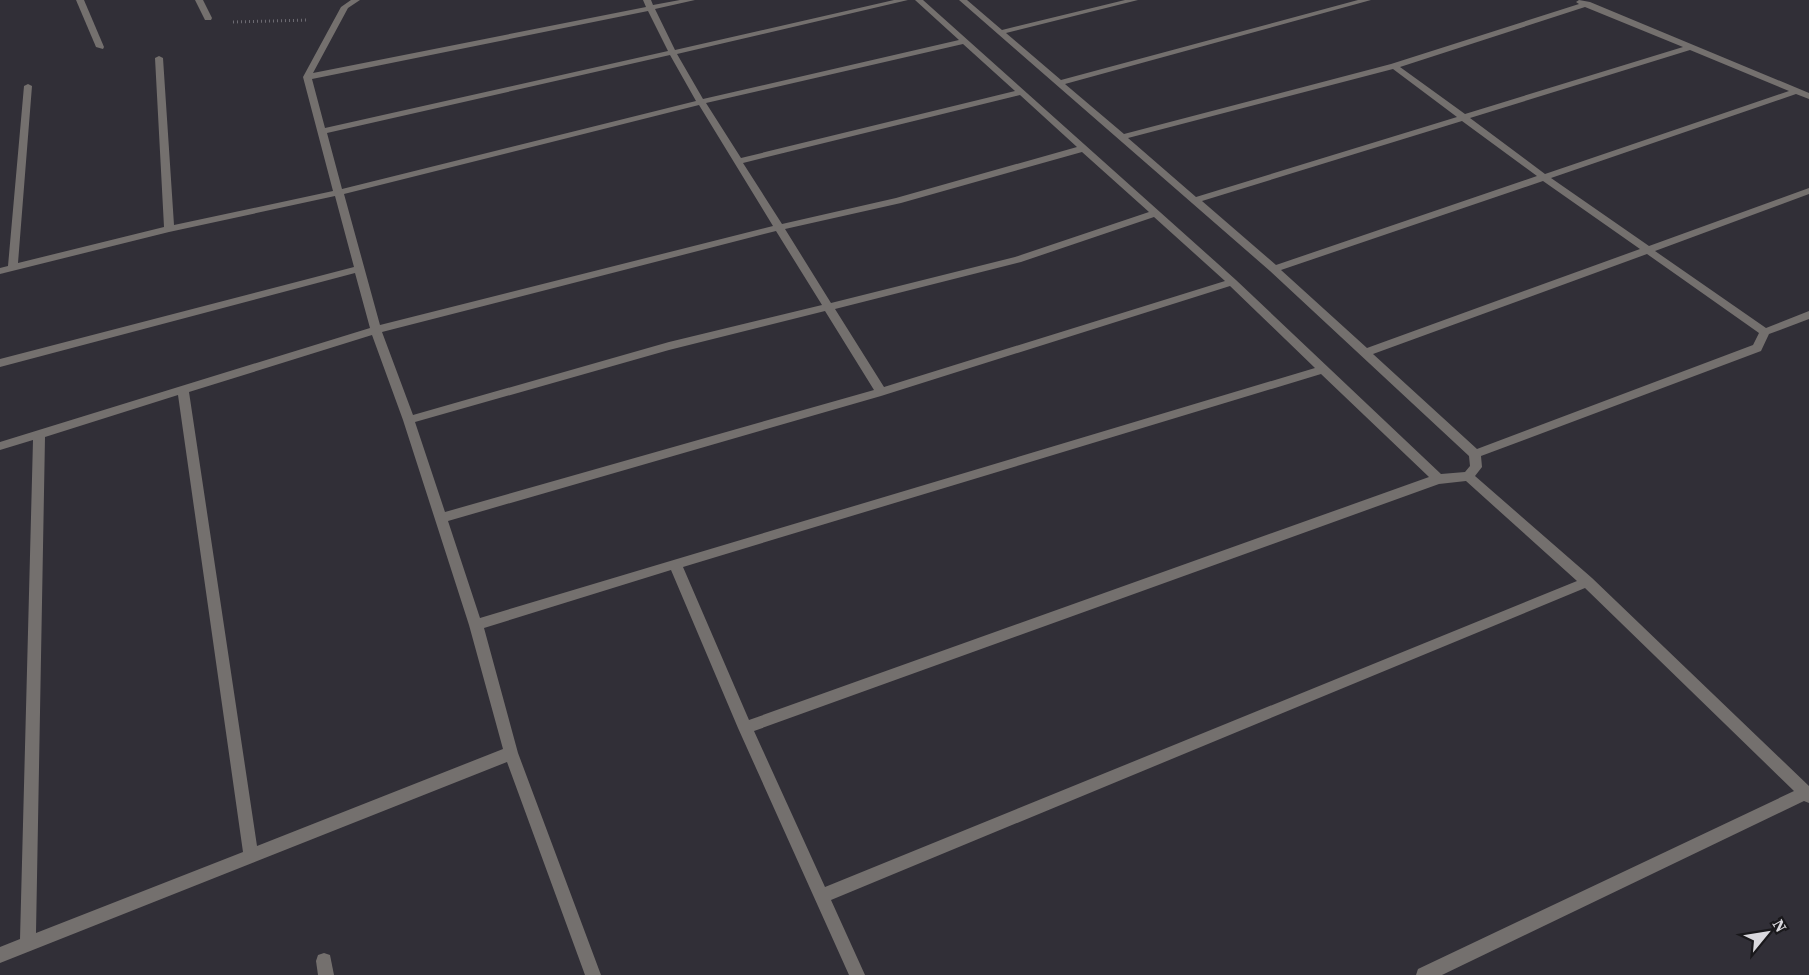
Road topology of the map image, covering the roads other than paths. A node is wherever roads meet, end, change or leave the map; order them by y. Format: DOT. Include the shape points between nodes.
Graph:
graph roads {
  1 [pos="81,0"];
  2 [pos="199,0"];
  3 [pos="356,0"];
  4 [pos="647,0"];
  5 [pos="692,0"];
  6 [pos="904,0"];
  7 [pos="919,0"];
  8 [pos="963,0"];
  9 [pos="1134,0"];
  10 [pos="1367,0"];
  11 [pos="1576,0"];
  12 [pos="1587,4"];
  13 [pos="652,8"];
  14 [pos="208,18"];
  15 [pos="1003,32"];
  16 [pos="965,41"];
  17 [pos="100,47"];
  18 [pos="1691,47"];
  19 [pos="673,54"];
  20 [pos="159,58"];
  21 [pos="1394,66"];
  22 [pos="307,77"];
  23 [pos="1060,83"];
  24 [pos="28,86"];
  25 [pos="1796,91"];
  26 [pos="1022,92"];
  27 [pos="1809,96"];
  28 [pos="701,102"];
  29 [pos="1461,117"];
  30 [pos="321,132"];
  31 [pos="1123,137"];
  32 [pos="1085,148"];
  33 [pos="737,162"];
  34 [pos="1545,178"];
  35 [pos="1809,191"];
  36 [pos="337,193"];
  37 [pos="1196,200"];
  38 [pos="1156,213"];
  39 [pos="778,228"];
  40 [pos="169,229"];
  41 [pos="1646,249"];
  42 [pos="12,268"];
  43 [pos="358,268"];
  44 [pos="1274,269"];
  45 [pos="0,272"];
  46 [pos="1232,282"];
  47 [pos="830,307"];
  48 [pos="1809,315"];
  49 [pos="376,330"];
  50 [pos="1765,332"];
  51 [pos="1368,352"];
  52 [pos="0,363"];
  53 [pos="1324,369"];
  54 [pos="183,390"];
  55 [pos="881,392"];
  56 [pos="409,420"];
  57 [pos="39,434"];
  58 [pos="0,446"];
  59 [pos="1475,454"];
  60 [pos="1468,476"];
  61 [pos="1438,479"];
  62 [pos="441,518"];
  63 [pos="675,564"];
  64 [pos="1587,582"];
  65 [pos="476,625"];
  66 [pos="745,728"];
  67 [pos="511,753"];
  68 [pos="1808,795"];
  69 [pos="251,856"];
  70 [pos="821,896"];
  71 [pos="28,944"];
  72 [pos="0,955"];
  73 [pos="593,975"];
  74 [pos="857,975"];
  75 [pos="1424,975"];
  1 -- 17 [label="street"];
  2 -- 14 [label="street"];
  3 -- 22 [label="street" via="345,7"];
  4 -- 13 [label="street"];
  5 -- 13 [label="street"];
  6 -- 19 [label="street"];
  7 -- 16 [label="street"];
  8 -- 15 [label="street"];
  9 -- 15 [label="street"];
  10 -- 23 [label="street"];
  11 -- 12 [label="street"];
  12 -- 18 [label="street"];
  12 -- 21 [label="street"];
  13 -- 19 [label="street"];
  13 -- 22 [label="street"];
  15 -- 23 [label="street"];
  16 -- 26 [label="street"];
  16 -- 28 [label="street"];
  18 -- 25 [label="street"];
  18 -- 29 [label="street"];
  19 -- 28 [label="street"];
  19 -- 30 [label="street"];
  20 -- 40 [label="street"];
  21 -- 29 [label="street"];
  21 -- 31 [label="street"];
  22 -- 30 [label="street"];
  23 -- 31 [label="street"];
  24 -- 42 [label="street"];
  25 -- 27 [label="street"];
  25 -- 34 [label="street"];
  26 -- 32 [label="street"];
  26 -- 33 [label="street"];
  28 -- 33 [label="street"];
  28 -- 36 [label="street"];
  29 -- 34 [label="street"];
  29 -- 37 [label="street"];
  30 -- 36 [label="street"];
  31 -- 37 [label="street"];
  32 -- 38 [label="street"];
  32 -- 39 [label="street" via="898,201"];
  33 -- 39 [label="street"];
  34 -- 41 [label="street"];
  34 -- 44 [label="street"];
  35 -- 41 [label="street"];
  36 -- 40 [label="street"];
  36 -- 43 [label="street"];
  37 -- 44 [label="street"];
  38 -- 46 [label="street"];
  38 -- 47 [label="street" via="1018,260"];
  39 -- 47 [label="street"];
  39 -- 49 [label="street"];
  40 -- 42 [label="street"];
  41 -- 50 [label="street"];
  41 -- 51 [label="street"];
  42 -- 45 [label="street"];
  43 -- 49 [label="street"];
  43 -- 52 [label="street"];
  44 -- 51 [label="street"];
  46 -- 53 [label="street"];
  46 -- 55 [label="street"];
  47 -- 55 [label="street"];
  47 -- 56 [label="street" via="669,346"];
  48 -- 50 [label="street"];
  49 -- 54 [label="street"];
  49 -- 56 [label="street"];
  50 -- 59 [label="street" via="1757,348"];
  51 -- 59 [label="street"];
  53 -- 61 [label="street"];
  53 -- 63 [label="street"];
  54 -- 57 [label="street"];
  54 -- 69 [label="street"];
  55 -- 62 [label="street"];
  56 -- 62 [label="street"];
  57 -- 58 [label="street"];
  57 -- 71 [label="street"];
  59 -- 60 [label="street" via="1476,467"];
  60 -- 61 [label="street"];
  60 -- 64 [label="street"];
  61 -- 66 [label="street"];
  62 -- 65 [label="street"];
  63 -- 65 [label="street"];
  63 -- 66 [label="street"];
  64 -- 68 [label="street"];
  64 -- 70 [label="street"];
  65 -- 67 [label="street"];
  66 -- 70 [label="street"];
  67 -- 69 [label="street"];
  67 -- 73 [label="street"];
  68 -- 75 [label="street"];
  69 -- 71 [label="street"];
  70 -- 74 [label="street"];
  71 -- 72 [label="street"];
}
